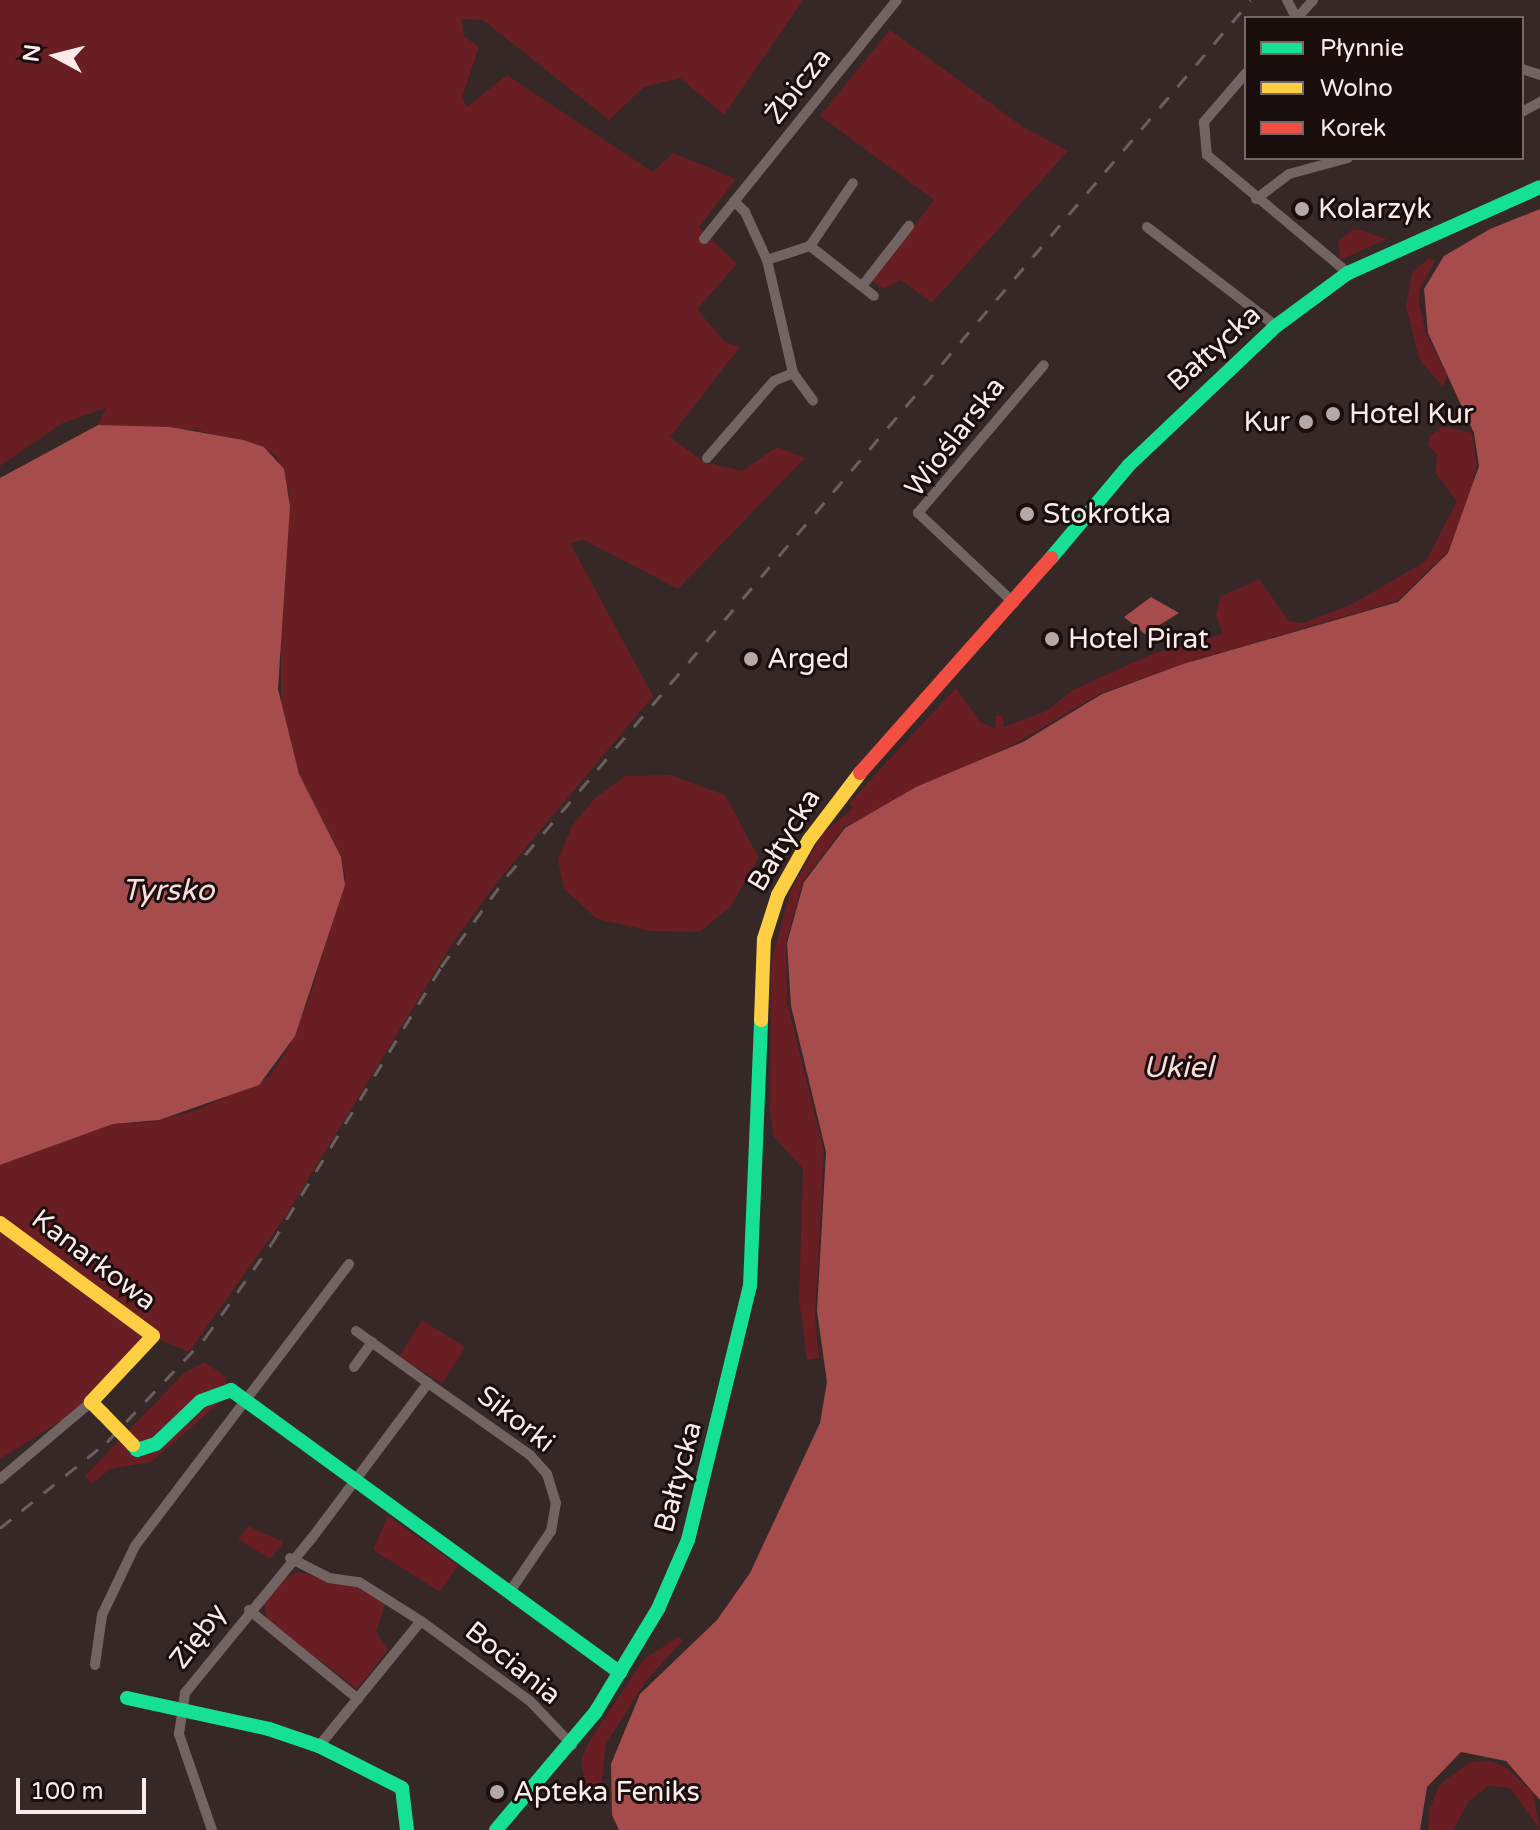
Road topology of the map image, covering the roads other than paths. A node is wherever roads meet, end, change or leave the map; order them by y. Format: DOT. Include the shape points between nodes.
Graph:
graph roads {
  1 [pos="897,0"];
  2 [pos="1313,0"];
  3 [pos="1299,16"];
  4 [pos="1244,75"];
  5 [pos="1341,160"];
  6 [pos="853,183"];
  7 [pos="1540,187"];
  8 [pos="1256,199"];
  9 [pos="734,201"];
  10 [pos="909,226"];
  11 [pos="1147,227"];
  12 [pos="704,239"];
  13 [pos="810,246"];
  14 [pos="767,260"];
  15 [pos="1348,273"];
  16 [pos="863,285"];
  17 [pos="874,296"];
  18 [pos="1276,326"];
  19 [pos="1044,365"];
  20 [pos="793,373"];
  21 [pos="813,401"];
  22 [pos="707,458"];
  23 [pos="1014,603"];
  24 [pos="0,1223"];
  25 [pos="349,1264"];
  26 [pos="356,1331"];
  27 [pos="372,1342"];
  28 [pos="354,1367"];
  29 [pos="428,1383"];
  30 [pos="248,1401"];
  31 [pos="91,1402"];
  32 [pos="0,1479"];
  33 [pos="353,1481"];
  34 [pos="290,1558"];
  35 [pos="511,1590"];
  36 [pos="249,1610"];
  37 [pos="421,1621"];
  38 [pos="95,1665"];
  39 [pos="620,1673"];
  40 [pos="127,1698"];
  41 [pos="358,1699"];
  42 [pos="180,1709"];
  43 [pos="572,1745"];
  44 [pos="319,1746"];
  45 [pos="212,1830"];
  46 [pos="407,1830"];
  47 [pos="496,1830"];
  1 -- 9 [label="street, Żbicza"];
  2 -- 3 [label="street"];
  4 -- 8 [label="street" via="1209,114 1203,142 1215,164"];
  5 -- 8 [label="street" via="1289,174"];
  6 -- 13 [label="street"];
  7 -- 15 [label="main road, Bałtycka"];
  8 -- 15 [label="street"];
  9 -- 12 [label="street, Żbicza"];
  9 -- 14 [label="street" via="745,212"];
  10 -- 16 [label="street"];
  11 -- 18 [label="street"];
  13 -- 14 [label="street"];
  13 -- 16 [label="street"];
  14 -- 20 [label="street"];
  15 -- 18 [label="main road, Bałtycka"];
  16 -- 17 [label="street"];
  18 -- 23 [label="main road, Bałtycka" via="1142,451"];
  19 -- 23 [label="street, Wioślarska" via="918,513"];
  20 -- 21 [label="street"];
  20 -- 22 [label="street" via="774,381"];
  23 -- 39 [label="main road, Bałtycka" via="835,801 773,906 763,952 759,1157 747,1309 682,1557"];
  24 -- 31 [label="main road, Kanarkowa" via="153,1336"];
  25 -- 30 [label="street"];
  26 -- 27 [label="street, Sikorki"];
  27 -- 28 [label="street"];
  27 -- 29 [label="street, Sikorki"];
  29 -- 33 [label="street"];
  29 -- 35 [label="street, Sikorki" via="530,1455 547,1474 556,1503 551,1531"];
  30 -- 31 [label="main road, bridge" via="231,1390 217,1392 156,1444 137,1450"];
  30 -- 33 [label="main road"];
  30 -- 38 [label="street" via="135,1546 102,1615"];
  31 -- 32 [label="street"];
  33 -- 34 [label="street, Zięby" via="312,1538"];
  33 -- 35 [label="main road"];
  34 -- 36 [label="street, Zięby"];
  34 -- 37 [label="street, Bociania" via="329,1578 359,1582"];
  35 -- 39 [label="main road"];
  36 -- 41 [label="street, Zięby"];
  36 -- 42 [label="street, Zięby" via="185,1693"];
  37 -- 41 [label="street"];
  37 -- 43 [label="street, Bociania" via="530,1701"];
  39 -- 43 [label="main road, Bałtycka"];
  40 -- 42 [label="main road"];
  41 -- 44 [label="street"];
  42 -- 44 [label="main road"];
  42 -- 45 [label="street, Zięby" via="179,1734"];
  43 -- 47 [label="main road, Bałtycka"];
  44 -- 46 [label="main road" via="402,1788"];
}
